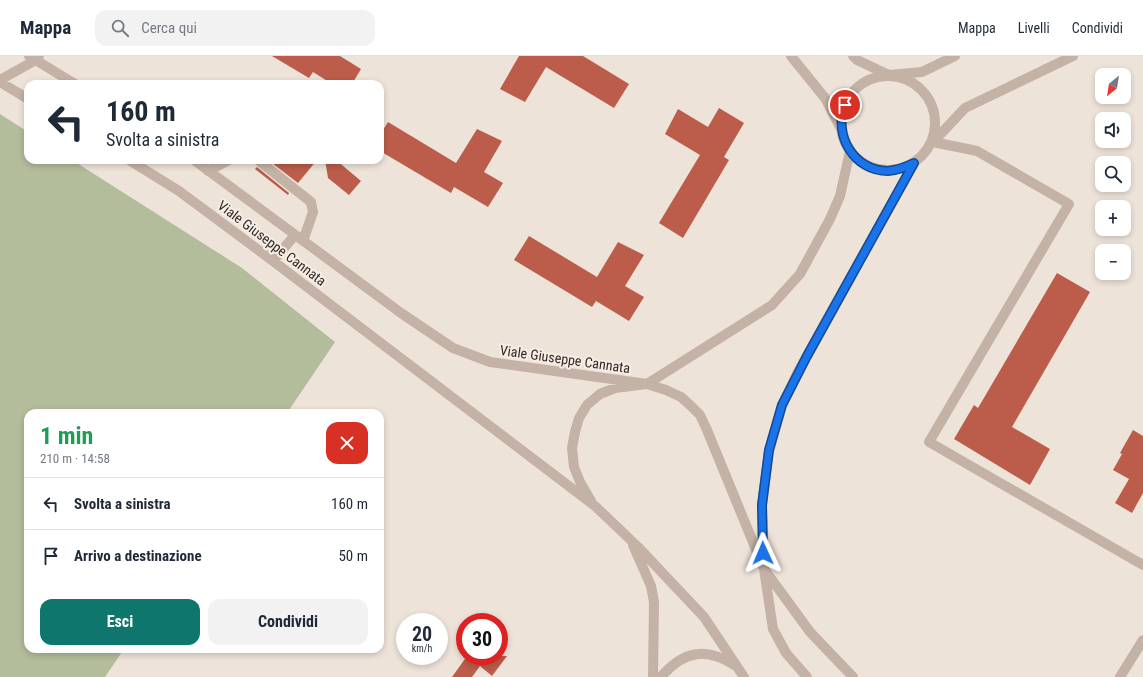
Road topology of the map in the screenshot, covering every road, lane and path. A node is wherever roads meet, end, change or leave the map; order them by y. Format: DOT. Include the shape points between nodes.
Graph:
graph roads {
  1 [pos="792,56"];
  2 [pos="853,56"];
  3 [pos="955,56"];
  4 [pos="1073,56"];
  5 [pos="35,57"];
  6 [pos="889,75"];
  7 [pos="69,80"];
  8 [pos="0,81"];
  9 [pos="24,96"];
  10 [pos="841,129"];
  11 [pos="932,142"];
  12 [pos="850,151"];
  13 [pos="914,163"];
  14 [pos="135,164"];
  15 [pos="199,164"];
  16 [pos="221,164"];
  17 [pos="263,164"];
  18 [pos="208,171"];
  19 [pos="299,238"];
  20 [pos="273,261"];
  21 [pos="647,384"];
  22 [pos="595,506"];
  23 [pos="629,538"];
  24 [pos="1143,564"];
  25 [pos="764,569"];
  26 [pos="1143,640"];
  27 [pos="738,667"];
  28 [pos="653,677"];
  29 [pos="661,677"];
  30 [pos="744,677"];
  31 [pos="807,677"];
  32 [pos="853,677"];
  33 [pos="1120,677"];
  1 -- 10 [label="street" via="825,98"];
  2 -- 6 [label="street"];
  3 -- 6 [label="street" via="922,72"];
  4 -- 11 [label="street" via="966,108"];
  5 -- 7 [label="street"];
  5 -- 8 [label="street"];
  6 -- 10 [label="street" via="873,78 855,90 848,98 842,113"];
  6 -- 11 [label="street" via="904,78 918,86 928,97 935,111 936,127"];
  8 -- 9 [label="street"];
  10 -- 12 [label="street"];
  11 -- 13 [label="street" via="925,154"];
  11 -- 24 [label="street" via="977,151 1069,204 929,442"];
  12 -- 13 [label="street" via="860,161 873,168 887,171 901,169"];
  12 -- 21 [label="street" via="846,177 838,202 800,274 786,291 772,305"];
  13 -- 25 [label="street" via="782,405 769,450 762,505"];
  14 -- 20 [label="street, Viale Giuseppe Cannata" via="179,191"];
  15 -- 18 [label="street, Viale Giuseppe Cannata"];
  16 -- 18 [label="street"];
  17 -- 19 [label="street" via="311,202 313,212"];
  18 -- 19 [label="street, Viale Giuseppe Cannata"];
  19 -- 20 [label="street"];
  19 -- 21 [label="street, Viale Giuseppe Cannata" via="432,335 474,358 513,366"];
  20 -- 22 [label="street, Viale Giuseppe Cannata"];
  21 -- 22 [label="street" via="615,388 600,394 587,405 579,418 572,448 574,467"];
  21 -- 25 [label="street, Viale Giuseppe Cannata" via="681,396 700,415"];
  22 -- 23 [label="street, Viale Giuseppe Cannata"];
  23 -- 27 [label="street, Viale Giuseppe Cannata" via="704,617"];
  23 -- 28 [label="street" via="651,586 654,602"];
  25 -- 31 [label="street, Viale Giuseppe Cannata" via="773,629 786,653"];
  25 -- 32 [label="street" via="810,632"];
  26 -- 33 [label="street"];
  27 -- 29 [label="street" via="715,655 705,653 684,657 675,662"];
  27 -- 30 [label="street, Viale Giuseppe Cannata"];
}
